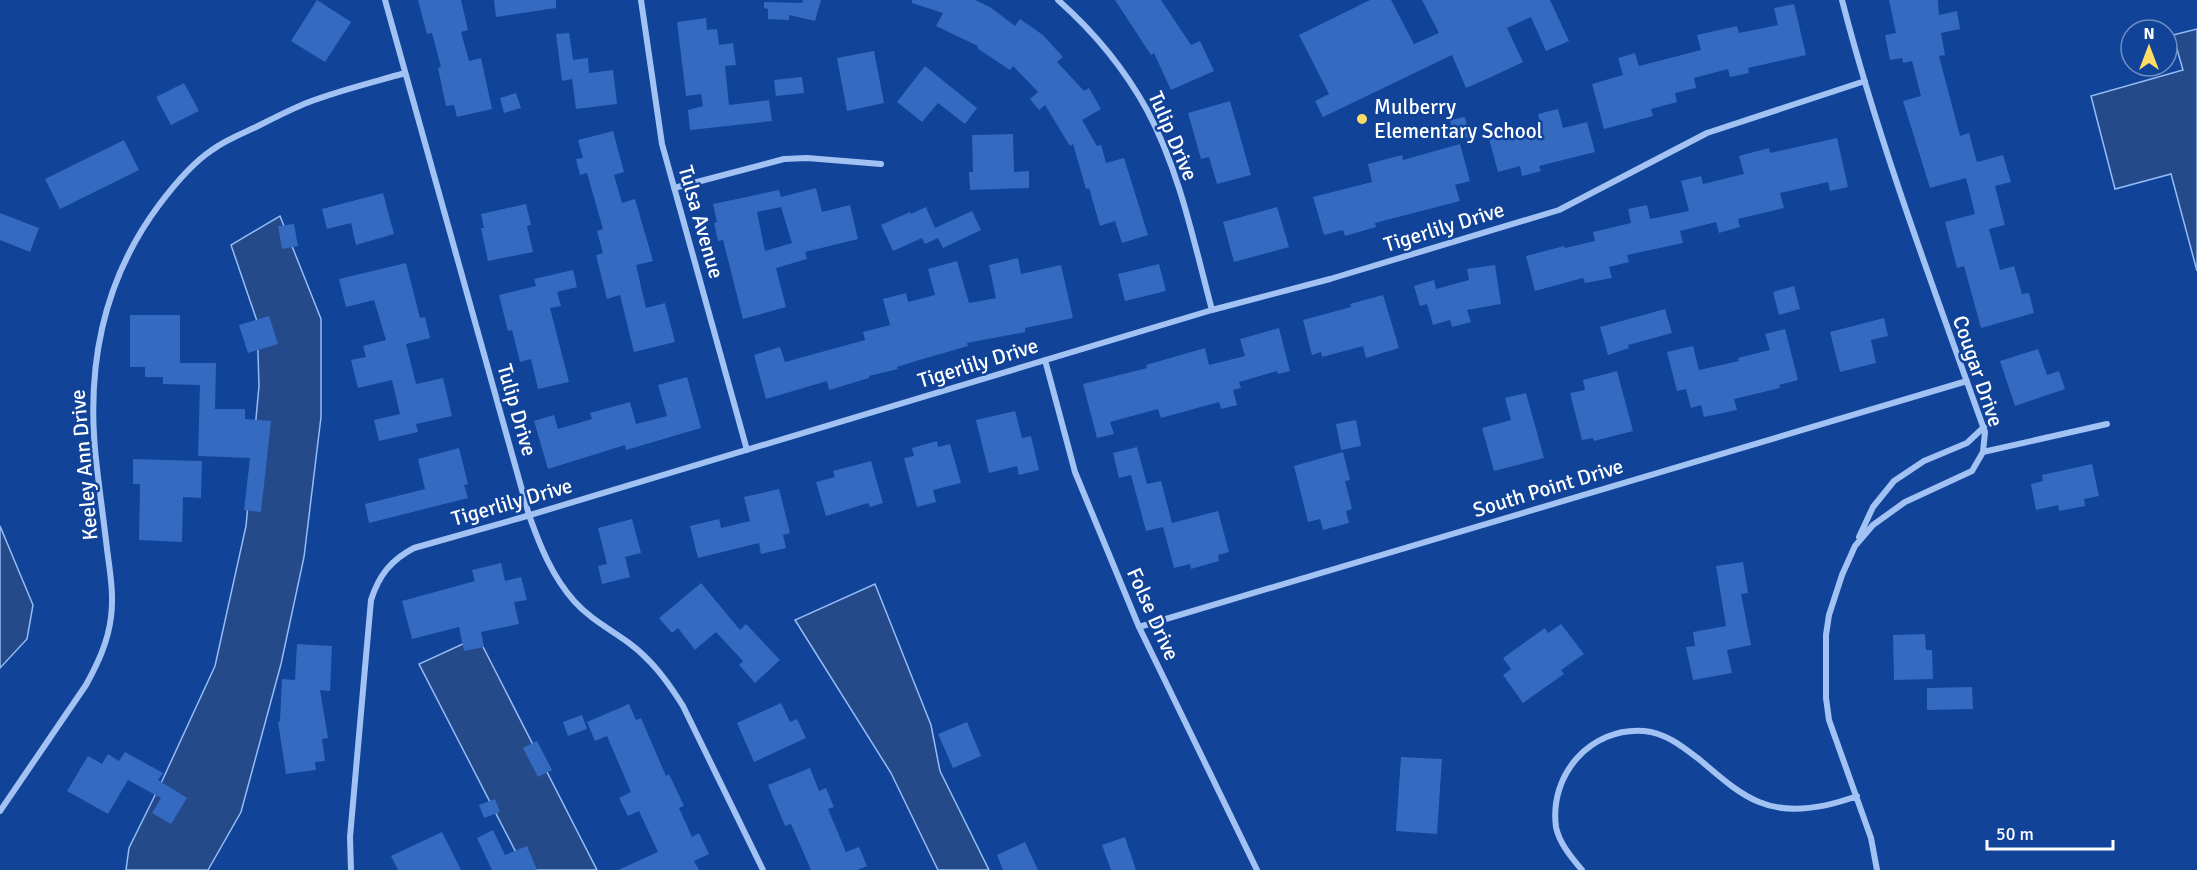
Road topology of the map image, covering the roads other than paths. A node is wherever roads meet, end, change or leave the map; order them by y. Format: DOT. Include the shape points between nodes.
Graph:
graph roads {
  1 [pos="385,0"];
  2 [pos="641,0"];
  3 [pos="1058,0"];
  4 [pos="1842,0"];
  5 [pos="405,73"];
  6 [pos="1865,81"];
  7 [pos="881,164"];
  8 [pos="674,188"];
  9 [pos="1212,310"];
  10 [pos="1045,360"];
  11 [pos="1967,381"];
  12 [pos="2107,424"];
  13 [pos="1983,428"];
  14 [pos="747,450"];
  15 [pos="1983,452"];
  16 [pos="530,515"];
  17 [pos="1855,546"];
  18 [pos="1139,627"];
  19 [pos="1857,796"];
  20 [pos="0,811"];
  21 [pos="351,870"];
  22 [pos="763,870"];
  23 [pos="1257,870"];
  24 [pos="1581,870"];
  25 [pos="1877,870"];
  1 -- 5 [label="street, Tulip Drive"];
  2 -- 8 [label="street, Tulsa Avenue" via="662,144"];
  3 -- 9 [label="street, Tulip Drive" via="1102,44 1147,110 1177,184"];
  4 -- 6 [label="street, Cougar Drive"];
  5 -- 16 [label="street, Tulip Drive"];
  5 -- 20 [label="street, Keeley Ann Drive" via="307,103 212,150 170,190 130,249 104,315 92,385 94,450 112,593 106,641 86,685"];
  6 -- 9 [label="street, Tigerlily Drive" via="1707,133 1559,210"];
  6 -- 11 [label="street, Cougar Drive" via="1917,245"];
  7 -- 8 [label="street" via="784,159"];
  8 -- 14 [label="street, Tulsa Avenue"];
  9 -- 10 [label="street, Tigerlily Drive"];
  10 -- 14 [label="street, Tigerlily Drive"];
  10 -- 18 [label="street, Folse Drive" via="1076,472"];
  11 -- 13 [label="street, Cougar Drive"];
  11 -- 18 [label="street, South Point Drive"];
  12 -- 15 [label="street"];
  13 -- 15 [label="street, Cougar Drive"];
  13 -- 17 [label="street" via="1967,443 1924,461 1894,481 1874,507"];
  14 -- 16 [label="street, Tigerlily Drive"];
  15 -- 17 [label="street, Cougar Drive" via="1971,471 1905,502 1873,525"];
  16 -- 21 [label="street, Tigerlily Drive" via="414,548 386,568 377,583 371,600 350,837"];
  16 -- 22 [label="street, Tulip Drive" via="546,560 574,601 649,660 667,681"];
  17 -- 19 [label="street, Cougar Drive" via="1829,615 1826,698 1829,720"];
  18 -- 23 [label="street, Folse Drive"];
  19 -- 24 [label="street" via="1829,806 1787,808 1759,802 1729,784 1680,744 1650,732 1620,732 1593,744 1562,777 1556,826"];
  19 -- 25 [label="street, Cougar Drive"];
}
